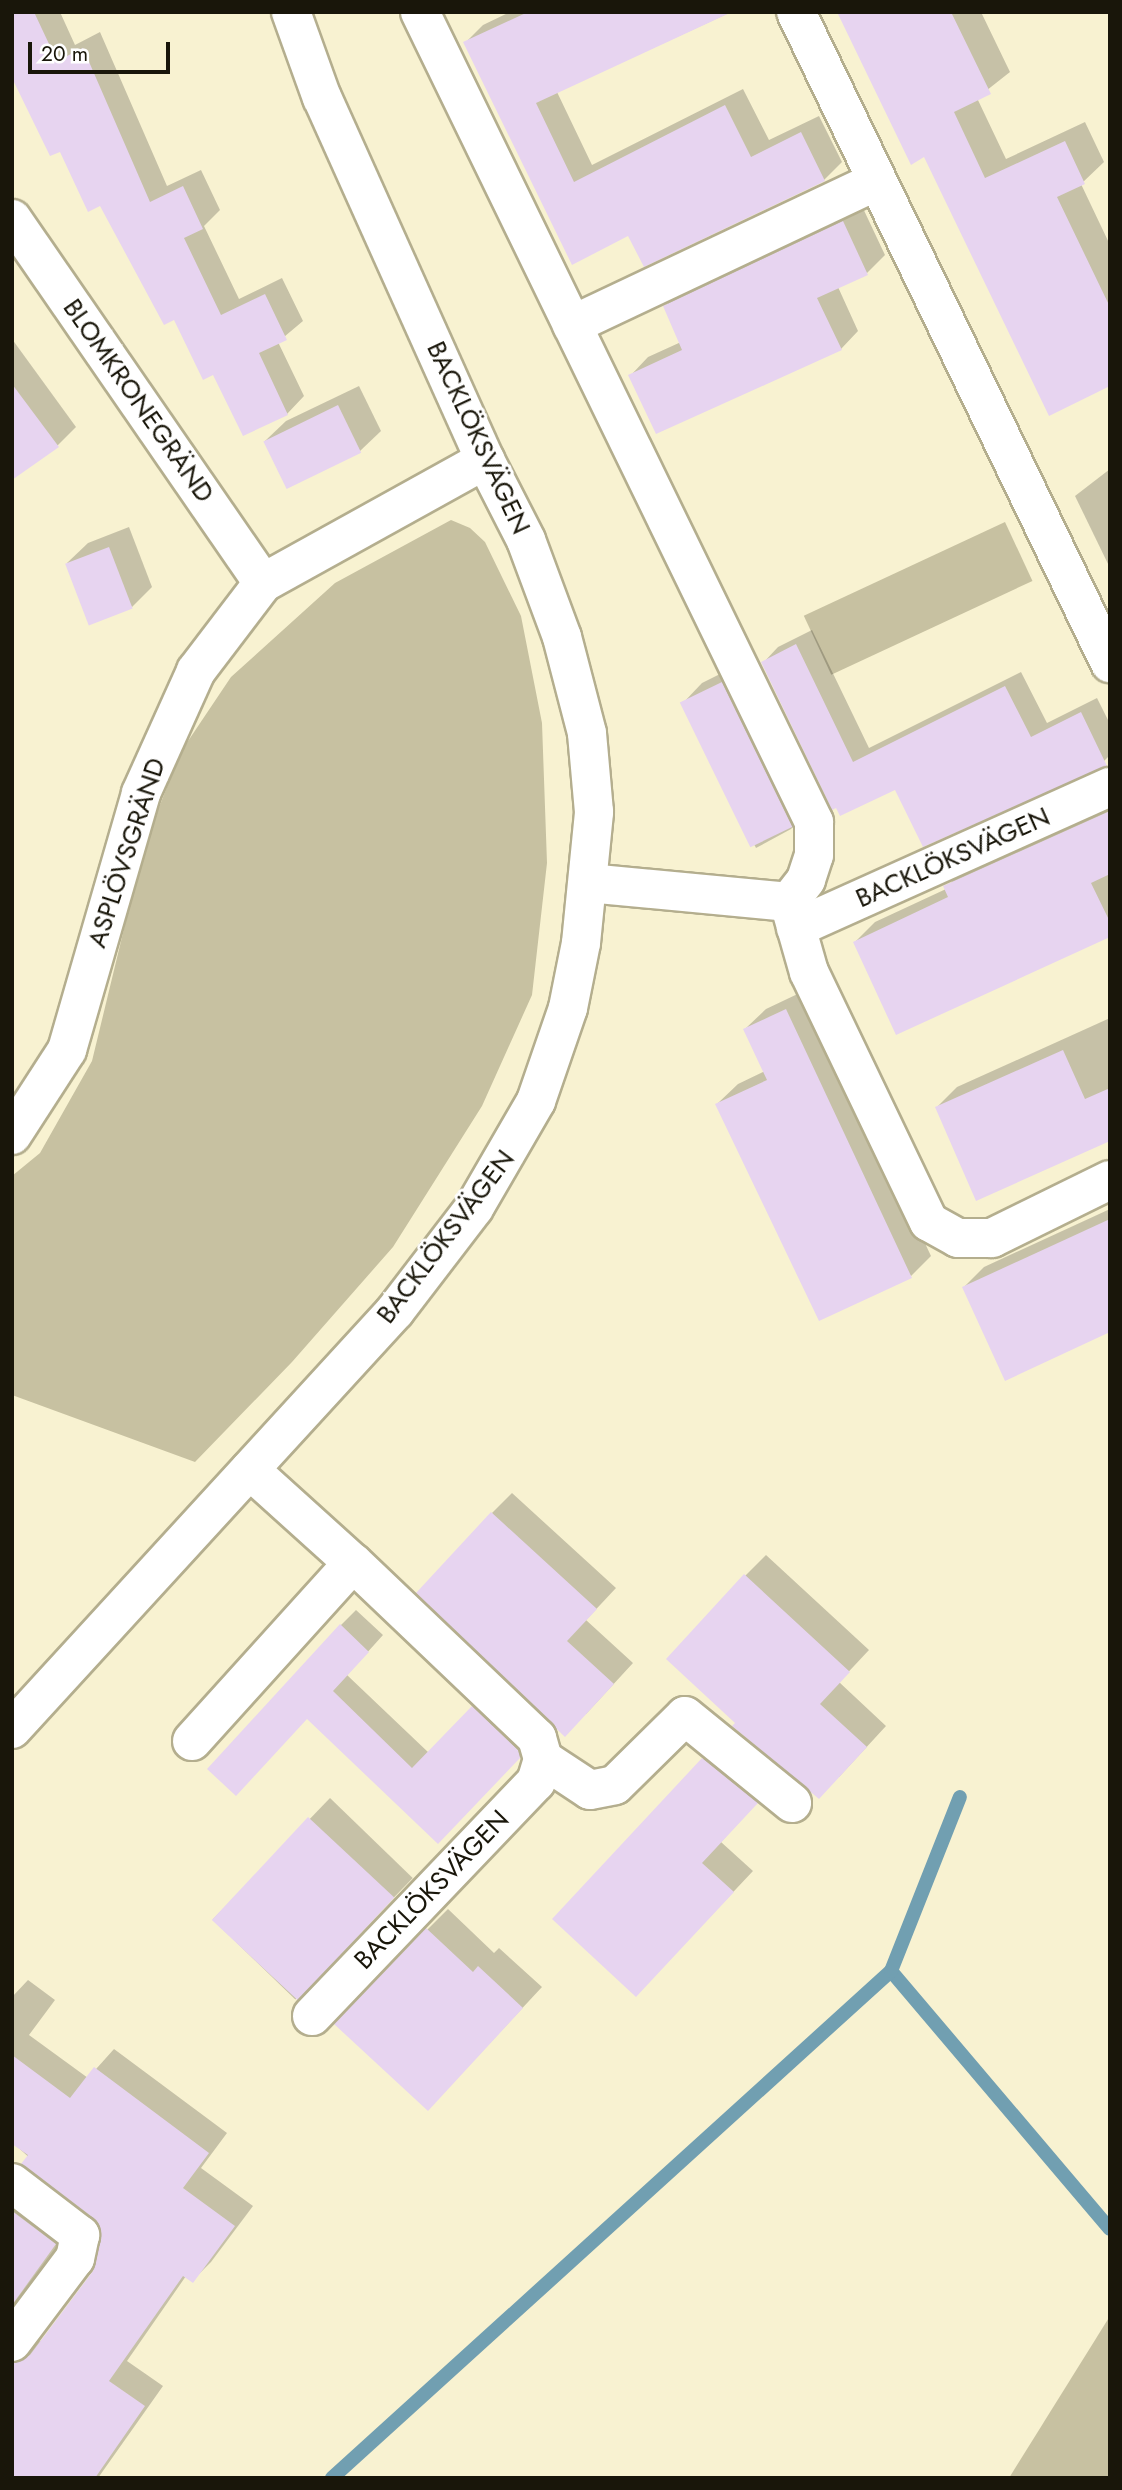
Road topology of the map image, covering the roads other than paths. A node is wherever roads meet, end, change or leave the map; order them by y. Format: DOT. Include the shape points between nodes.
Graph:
graph roads {
  1 [pos="291,12"];
  2 [pos="420,12"];
  3 [pos="796,12"];
  4 [pos="877,181"];
  5 [pos="12,219"];
  6 [pos="572,325"];
  7 [pos="485,460"];
  8 [pos="263,583"];
  9 [pos="1110,663"];
  10 [pos="1110,787"];
  11 [pos="588,883"];
  12 [pos="792,915"];
  13 [pos="12,1135"];
  14 [pos="1110,1180"];
  15 [pos="250,1471"];
  16 [pos="353,1563"];
  17 [pos="12,1729"];
  18 [pos="192,1741"];
  19 [pos="543,1759"];
  20 [pos="792,1803"];
  21 [pos="312,2016"];
  22 [pos="12,2183"];
  23 [pos="12,2342"];
  1 -- 7 [label="street, BACKLÖKSVÄGEN" via="322,98"];
  2 -- 6 [label="street"];
  3 -- 4 [label="street"];
  4 -- 6 [label="street"];
  4 -- 9 [label="street"];
  5 -- 8 [label="street, BLOMKRONEGRÄND"];
  6 -- 12 [label="street" via="814,822 814,855"];
  7 -- 8 [label="street, ASPLÖVSGRÄND"];
  7 -- 11 [label="street, BACKLÖKSVÄGEN" via="534,558 578,695 587,733 594,812"];
  8 -- 13 [label="street, ASPLÖVSGRÄND" via="196,671 179,708 141,793 67,1050"];
  10 -- 12 [label="street, BACKLÖKSVÄGEN"];
  11 -- 12 [label="street, BACKLÖKSVÄGEN"];
  11 -- 15 [label="street, BACKLÖKSVÄGEN" via="568,1008 520,1135 474,1208 395,1311"];
  12 -- 14 [label="street" via="809,972 929,1222 958,1238 992,1238"];
  15 -- 16 [label="street"];
  15 -- 17 [label="street, BACKLÖKSVÄGEN"];
  16 -- 18 [label="street"];
  16 -- 19 [label="street" via="537,1738"];
  19 -- 20 [label="street" via="590,1790 615,1785 685,1716"];
  19 -- 21 [label="street, BACKLÖKSVÄGEN" via="536,1782"];
  22 -- 23 [label="street" via="80,2235 75,2258"];
}
